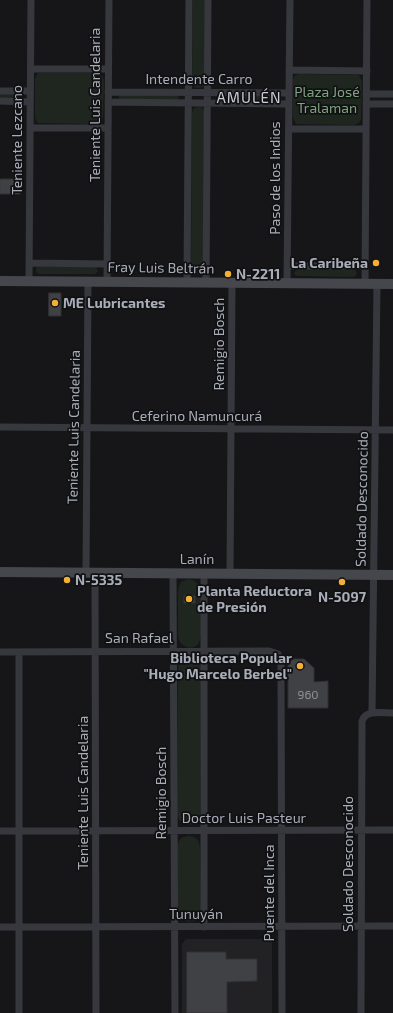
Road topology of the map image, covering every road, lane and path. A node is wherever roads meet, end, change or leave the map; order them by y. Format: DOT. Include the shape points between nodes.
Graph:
graph roads {
  1 [pos="31,0"];
  2 [pos="109,0"];
  3 [pos="189,0"];
  4 [pos="208,0"];
  5 [pos="290,0"];
  6 [pos="367,0"];
  7 [pos="30,69"];
  8 [pos="108,69"];
  9 [pos="289,70"];
  10 [pos="367,71"];
  11 [pos="0,91"];
  12 [pos="30,91"];
  13 [pos="108,92"];
  14 [pos="188,92"];
  15 [pos="208,92"];
  16 [pos="289,93"];
  17 [pos="366,94"];
  18 [pos="393,94"];
  19 [pos="0,102"];
  20 [pos="30,102"];
  21 [pos="108,102"];
  22 [pos="188,103"];
  23 [pos="207,103"];
  24 [pos="289,104"];
  25 [pos="366,104"];
  26 [pos="393,104"];
  27 [pos="30,128"];
  28 [pos="108,128"];
  29 [pos="289,129"];
  30 [pos="366,129"];
  31 [pos="29,263"];
  32 [pos="107,264"];
  33 [pos="288,266"];
  34 [pos="365,266"];
  35 [pos="0,281"];
  36 [pos="29,281"];
  37 [pos="88,282"];
  38 [pos="107,282"];
  39 [pos="187,282"];
  40 [pos="206,283"];
  41 [pos="232,283"];
  42 [pos="288,283"];
  43 [pos="365,284"];
  44 [pos="377,284"];
  45 [pos="393,284"];
  46 [pos="0,427"];
  47 [pos="87,428"];
  48 [pos="231,429"];
  49 [pos="375,430"];
  50 [pos="393,430"];
  51 [pos="0,572"];
  52 [pos="90,572"];
  53 [pos="172,573"];
  54 [pos="204,573"];
  55 [pos="230,573"];
  56 [pos="374,574"];
  57 [pos="393,575"];
  58 [pos="173,651"];
  59 [pos="204,651"];
  60 [pos="0,652"];
  61 [pos="19,652"];
  62 [pos="95,652"];
  63 [pos="278,654"];
  64 [pos="372,713"];
  65 [pos="393,713"];
  66 [pos="361,830"];
  67 [pos="393,830"];
  68 [pos="0,831"];
  69 [pos="19,831"];
  70 [pos="96,831"];
  71 [pos="174,831"];
  72 [pos="204,831"];
  73 [pos="282,831"];
  74 [pos="282,926"];
  75 [pos="361,926"];
  76 [pos="393,926"];
  77 [pos="0,927"];
  78 [pos="19,927"];
  79 [pos="96,927"];
  80 [pos="174,927"];
  81 [pos="204,927"];
  82 [pos="19,1013"];
  83 [pos="96,1013"];
  84 [pos="175,1013"];
  85 [pos="282,1013"];
  86 [pos="361,1013"];
  1 -- 7 [label="street, Teniente Lezcano"];
  2 -- 8 [label="street, Teniente Luis Candelaria"];
  3 -- 14 [label="street"];
  4 -- 15 [label="street, Remigio Bosch"];
  5 -- 9 [label="street, Paso de los Indios"];
  6 -- 10 [label="street"];
  7 -- 8 [label="street"];
  7 -- 12 [label="street, Teniente Lezcano"];
  8 -- 13 [label="street, Teniente Luis Candelaria"];
  9 -- 10 [label="street"];
  9 -- 16 [label="street, Paso de los Indios"];
  10 -- 17 [label="street"];
  11 -- 12 [label="street"];
  12 -- 20 [label="street, Teniente Lezcano"];
  13 -- 14 [label="street, Intendente Carro"];
  13 -- 21 [label="street, Teniente Luis Candelaria"];
  14 -- 15 [label="street, Intendente Carro"];
  14 -- 22 [label="street"];
  15 -- 16 [label="street, Intendente Carro"];
  15 -- 23 [label="street, Remigio Bosch"];
  16 -- 24 [label="street, Paso de los Indios"];
  17 -- 18 [label="street"];
  17 -- 25 [label="street"];
  19 -- 20 [label="street"];
  20 -- 27 [label="street, Teniente Lezcano"];
  21 -- 22 [label="street, Intendente Carro"];
  21 -- 28 [label="street, Teniente Luis Candelaria"];
  22 -- 23 [label="street, Intendente Carro"];
  22 -- 39 [label="street"];
  23 -- 24 [label="street, Intendente Carro"];
  23 -- 40 [label="street, Remigio Bosch"];
  24 -- 29 [label="street, Paso de los Indios"];
  25 -- 26 [label="street"];
  25 -- 30 [label="street"];
  27 -- 28 [label="street"];
  27 -- 31 [label="street, Teniente Lezcano"];
  28 -- 32 [label="street, Teniente Luis Candelaria"];
  29 -- 30 [label="street"];
  29 -- 33 [label="street, Paso de los Indios"];
  30 -- 34 [label="street"];
  31 -- 32 [label="street, Fray Luis Beltrán"];
  31 -- 36 [label="street, Teniente Lezcano"];
  32 -- 38 [label="street, Teniente Luis Candelaria"];
  33 -- 34 [label="street"];
  33 -- 42 [label="street, Paso de los Indios"];
  34 -- 43 [label="street"];
  35 -- 36 [label="street, Fray Luis Beltrán"];
  36 -- 37 [label="street, Fray Luis Beltrán"];
  37 -- 38 [label="street, Fray Luis Beltrán"];
  37 -- 47 [label="street, Teniente Luis Candelaria"];
  38 -- 39 [label="street, Fray Luis Beltrán"];
  39 -- 40 [label="street, Fray Luis Beltrán"];
  40 -- 41 [label="street, Fray Luis Beltrán"];
  41 -- 42 [label="street, Fray Luis Beltrán"];
  41 -- 48 [label="street, Remigio Bosch"];
  42 -- 43 [label="street, Fray Luis Beltrán"];
  43 -- 44 [label="street, Fray Luis Beltrán"];
  44 -- 45 [label="street, Fray Luis Beltrán"];
  44 -- 49 [label="street, Soldado Desconocido"];
  46 -- 47 [label="street, Ceferino Namuncurá"];
  47 -- 48 [label="street, Ceferino Namuncurá"];
  47 -- 52 [label="street, Teniente Luis Candelaria"];
  48 -- 49 [label="street, Ceferino Namuncurá"];
  48 -- 55 [label="street, Remigio Bosch"];
  49 -- 50 [label="street, Ceferino Namuncurá"];
  49 -- 56 [label="street, Soldado Desconocido"];
  51 -- 52 [label="street, Lanín"];
  52 -- 53 [label="street, Lanín"];
  52 -- 62 [label="street, Teniente Luis Candelaria"];
  53 -- 54 [label="street, Lanín"];
  53 -- 58 [label="street, Remigio Bosch"];
  54 -- 55 [label="street, Lanín"];
  54 -- 59 [label="street"];
  55 -- 56 [label="street, Lanín"];
  56 -- 57 [label="street, Lanín"];
  56 -- 64 [label="street, Soldado Desconocido"];
  58 -- 59 [label="street, San Rafael"];
  58 -- 62 [label="street, San Rafael"];
  58 -- 71 [label="street, Remigio Bosch"];
  59 -- 63 [label="street, San Rafael" via="269,651"];
  59 -- 72 [label="street"];
  60 -- 61 [label="street, San Rafael"];
  61 -- 62 [label="street, San Rafael"];
  61 -- 69 [label="street"];
  62 -- 70 [label="street, Teniente Luis Candelaria"];
  63 -- 73 [label="street, Puente del Inca" via="281,662"];
  64 -- 65 [label="street"];
  64 -- 66 [label="street, Soldado Desconocido" via="364,716 361,724"];
  66 -- 67 [label="street, Doctor Luis Pasteur"];
  66 -- 73 [label="street, Doctor Luis Pasteur"];
  66 -- 75 [label="street, Soldado Desconocido"];
  68 -- 69 [label="street, Doctor Luis Pasteur"];
  69 -- 70 [label="street, Doctor Luis Pasteur"];
  69 -- 78 [label="street"];
  70 -- 71 [label="street, Doctor Luis Pasteur"];
  70 -- 79 [label="street, Teniente Luis Candelaria"];
  71 -- 72 [label="street, Doctor Luis Pasteur"];
  71 -- 80 [label="street, Remigio Bosch"];
  72 -- 73 [label="street, Doctor Luis Pasteur"];
  72 -- 81 [label="street"];
  73 -- 74 [label="street, Puente del Inca"];
  74 -- 75 [label="street, Tunuyán"];
  74 -- 81 [label="street, Tunuyán"];
  74 -- 85 [label="street, Puente del Inca"];
  75 -- 76 [label="street, Tunuyán"];
  75 -- 86 [label="street, Soldado Desconocido"];
  77 -- 78 [label="street, Tunuyán"];
  78 -- 79 [label="street, Tunuyán"];
  78 -- 82 [label="street"];
  79 -- 80 [label="street, Tunuyán"];
  79 -- 83 [label="street, Teniente Luis Candelaria"];
  80 -- 81 [label="street, Tunuyán"];
  80 -- 84 [label="street, Remigio Bosch"];
}
